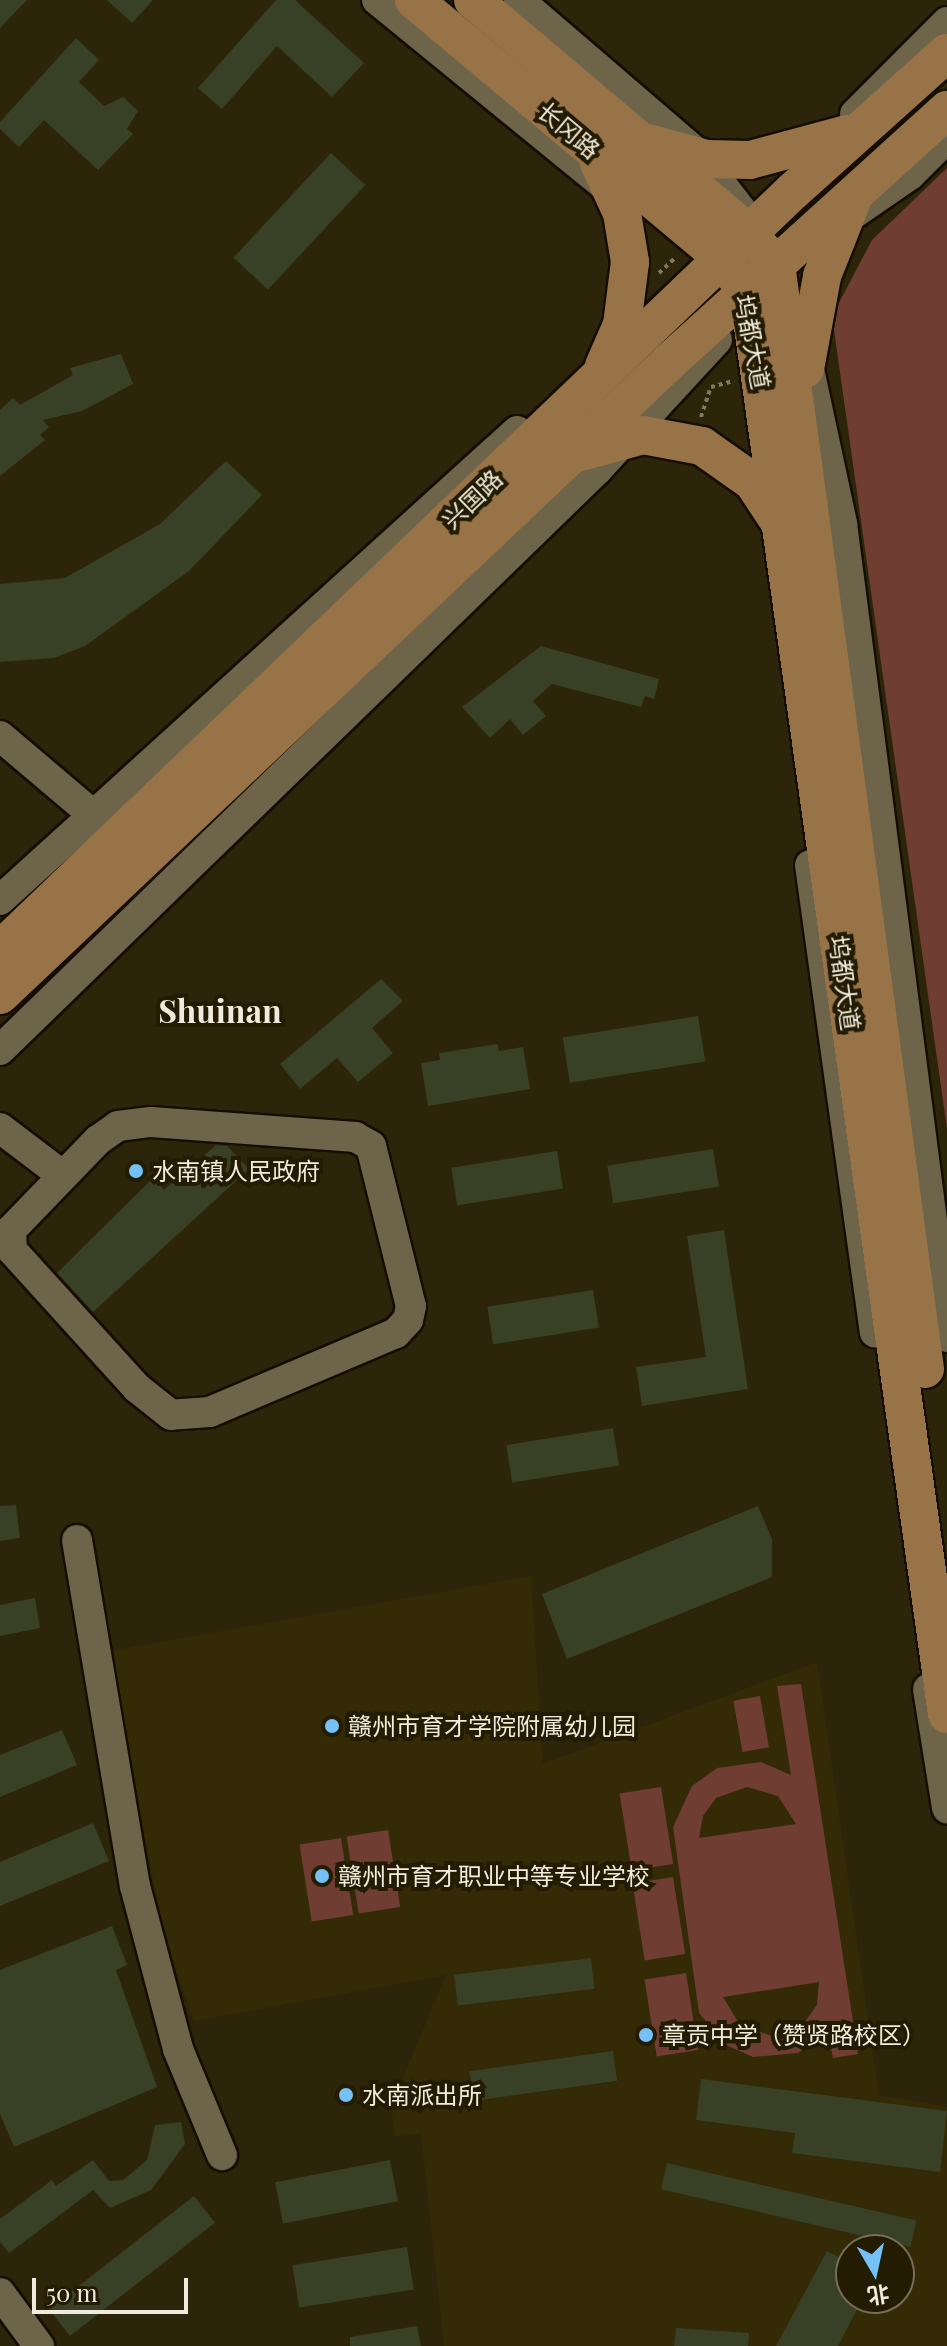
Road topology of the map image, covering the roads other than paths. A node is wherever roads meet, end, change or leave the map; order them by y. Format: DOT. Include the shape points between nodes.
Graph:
graph roads {
  1 [pos="377,0"];
  2 [pos="414,0"];
  3 [pos="473,0"];
  4 [pos="519,0"];
  5 [pos="947,22"];
  6 [pos="947,53"];
  7 [pos="947,110"];
  8 [pos="884,113"];
  9 [pos="634,136"];
  10 [pos="947,138"];
  11 [pos="830,142"];
  12 [pos="589,147"];
  13 [pos="698,154"];
  14 [pos="885,170"];
  15 [pos="616,194"];
  16 [pos="840,223"];
  17 [pos="730,242"];
  18 [pos="763,284"];
  19 [pos="621,329"];
  20 [pos="806,357"];
  21 [pos="594,382"];
  22 [pos="626,437"];
  23 [pos="568,459"];
  24 [pos="810,492"];
  25 [pos="762,493"];
  26 [pos="784,536"];
  27 [pos="0,736"];
  28 [pos="93,815"];
  29 [pos="0,900"];
  30 [pos="0,950"];
  31 [pos="0,995"];
  32 [pos="0,1050"];
  33 [pos="0,1128"];
  34 [pos="62,1175"];
  35 [pos="947,1337"];
  36 [pos="77,1540"];
  37 [pos="939,1564"];
  38 [pos="947,1714"];
  39 [pos="947,1808"];
  40 [pos="222,2155"];
  41 [pos="0,2293"];
  42 [pos="39,2346"];
  1 -- 15 [label="street"];
  2 -- 12 [label="main road, 长冈路"];
  3 -- 9 [label="main road, 长冈路"];
  4 -- 13 [label="street"];
  5 -- 11 [label="street"];
  6 -- 8 [label="main road, 兴国路"];
  7 -- 14 [label="main road, 兴国路"];
  8 -- 11 [label="main road"];
  8 -- 17 [label="main road, 兴国路"];
  9 -- 13 [label="main road" via="681,154"];
  9 -- 17 [label="main road, 长冈路"];
  10 -- 16 [label="street" via="910,175"];
  11 -- 13 [label="main road" via="758,159"];
  11 -- 17 [label="street"];
  12 -- 15 [label="main road"];
  12 -- 17 [label="main road, 长冈路"];
  13 -- 17 [label="street"];
  14 -- 16 [label="main road" via="846,208"];
  14 -- 18 [label="main road, 兴国路"];
  15 -- 17 [label="street"];
  15 -- 19 [label="main road" via="630,262"];
  16 -- 18 [label="street"];
  16 -- 20 [label="main road"];
  17 -- 18 [label="main road, 坞都大道"];
  17 -- 19 [label="street"];
  17 -- 21 [label="main road, 兴国路"];
  18 -- 20 [label="street"];
  18 -- 22 [label="street"];
  18 -- 23 [label="main road, 兴国路"];
  18 -- 24 [label="main road, 坞都大道"];
  18 -- 25 [label="street"];
  18 -- 26 [label="main road, 坞都大道"];
  19 -- 21 [label="main road"];
  19 -- 28 [label="street"];
  20 -- 24 [label="main road"];
  20 -- 35 [label="street" via="842,524"];
  21 -- 30 [label="main road, 兴国路"];
  22 -- 23 [label="main road"];
  22 -- 25 [label="main road" via="662,435 702,446 738,467"];
  22 -- 32 [label="street"];
  23 -- 31 [label="main road, 兴国路"];
  24 -- 37 [label="main road, 坞都大道"];
  25 -- 26 [label="main road"];
  25 -- 39 [label="street" via="840,1097"];
  26 -- 37 [label="main road, 坞都大道"];
  27 -- 28 [label="street"];
  28 -- 29 [label="street"];
  33 -- 34 [label="street"];
  34 -- 34 [label="street" via="11,1230 12,1250 137,1388 171,1415 210,1412 396,1333 408,1320 411,1306 379,1164 371,1146 355,1137 151,1122 118,1126"];
  36 -- 40 [label="street" via="135,1886 178,2049"];
  37 -- 38 [label="main road, 坞都大道"];
  41 -- 42 [label="street"];
}
